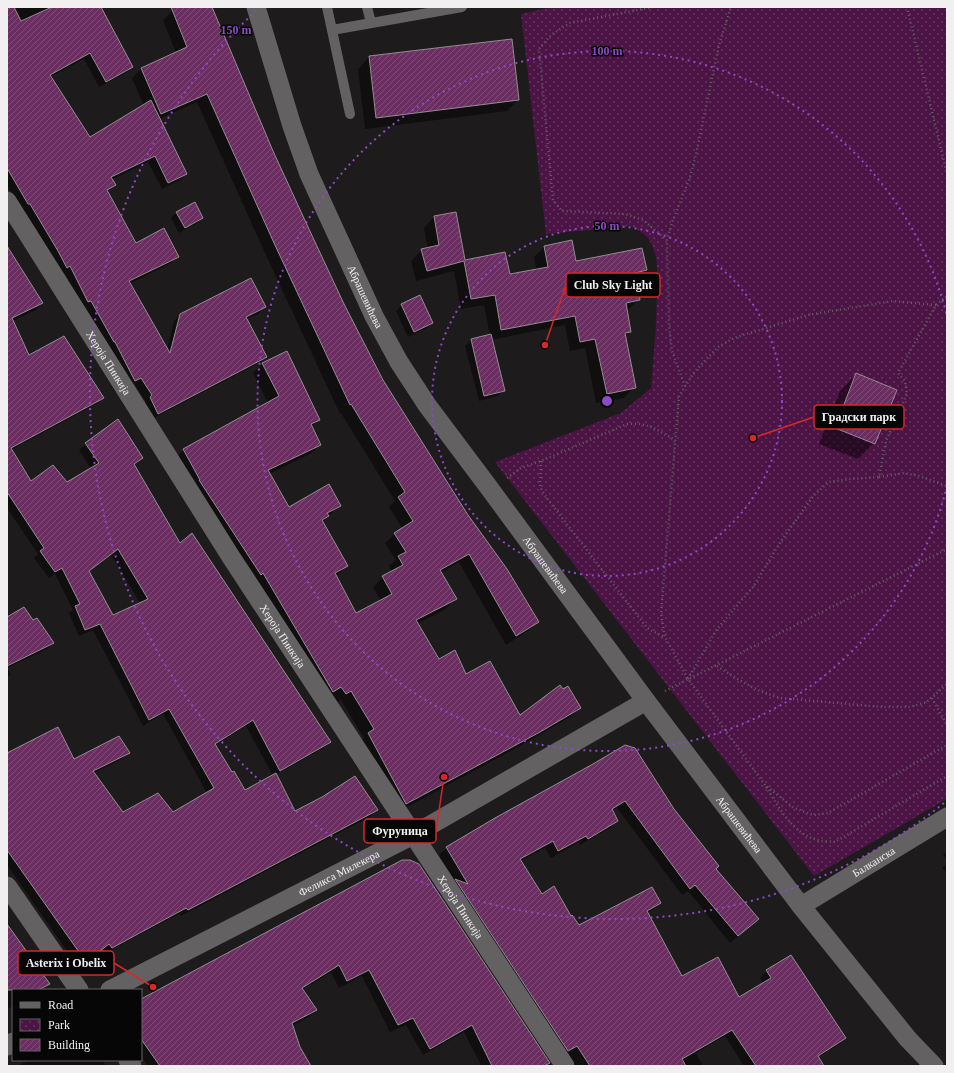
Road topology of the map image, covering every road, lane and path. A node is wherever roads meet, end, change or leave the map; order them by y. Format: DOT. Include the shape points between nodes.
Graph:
graph roads {
  1 [pos="256,7"];
  2 [pos="327,7"];
  3 [pos="368,7"];
  4 [pos="462,7"];
  5 [pos="653,7"];
  6 [pos="730,7"];
  7 [pos="907,7"];
  8 [pos="371,23"];
  9 [pos="332,30"];
  10 [pos="350,114"];
  11 [pos="947,174"];
  12 [pos="7,200"];
  13 [pos="667,240"];
  14 [pos="947,296"];
  15 [pos="936,305"];
  16 [pos="685,386"];
  17 [pos="675,441"];
  18 [pos="541,461"];
  19 [pos="879,477"];
  20 [pos="947,486"];
  21 [pos="490,489"];
  22 [pos="947,549"];
  23 [pos="665,637"];
  24 [pos="716,666"];
  25 [pos="688,679"];
  26 [pos="947,684"];
  27 [pos="932,698"];
  28 [pos="646,701"];
  29 [pos="947,725"];
  30 [pos="947,745"];
  31 [pos="947,776"];
  32 [pos="765,785"];
  33 [pos="947,817"];
  34 [pos="413,835"];
  35 [pos="7,886"];
  36 [pos="801,906"];
  37 [pos="78,989"];
  38 [pos="112,989"];
  39 [pos="565,1066"];
  40 [pos="934,1066"];
  1 -- 21 [label="street, Абрашевићева" via="309,174 374,316 399,362 427,405"];
  2 -- 9 [label="lane"];
  3 -- 8 [label="lane"];
  4 -- 8 [label="lane"];
  5 -- 13 [label="path" via="570,23 550,35 539,49 553,200 562,211 625,214 643,220"];
  6 -- 13 [label="path" via="719,44 695,159"];
  7 -- 11 [label="path"];
  8 -- 9 [label="lane"];
  9 -- 10 [label="lane"];
  12 -- 34 [label="street, Хероја Пинкија" via="231,557"];
  13 -- 16 [label="path" via="672,351"];
  14 -- 15 [label="path"];
  15 -- 16 [label="path" via="894,301 808,315 734,338 718,347 695,371"];
  15 -- 19 [label="path" via="898,373 906,381 907,394 886,441"];
  16 -- 17 [label="path" via="679,396"];
  17 -- 18 [label="path" via="651,426 627,424"];
  17 -- 23 [label="path" via="661,614"];
  18 -- 21 [label="path" via="521,468"];
  18 -- 23 [label="path" via="540,487 546,497 647,628"];
  19 -- 20 [label="path" via="904,473"];
  19 -- 25 [label="path" via="830,482 814,495 781,541 753,587 717,629"];
  21 -- 28 [label="street, Абрашевићева"];
  22 -- 24 [label="path"];
  23 -- 25 [label="path"];
  24 -- 25 [label="path"];
  24 -- 27 [label="path" via="744,684 780,698 882,707 910,707"];
  25 -- 28 [label="path"];
  25 -- 32 [label="path"];
  26 -- 27 [label="path"];
  27 -- 29 [label="path"];
  28 -- 34 [label="street, Феликса Милекера"];
  28 -- 36 [label="street, Абрашевићева"];
  30 -- 32 [label="path" via="828,813 813,815 794,808"];
  31 -- 32 [label="path" via="835,842 815,840 797,830"];
  33 -- 36 [label="street, Балканска"];
  34 -- 38 [label="street, Феликса Милекера"];
  34 -- 39 [label="street, Хероја Пинкија"];
  35 -- 37 [label="street"];
  36 -- 40 [label="street, Абрашевићева" via="908,1039"];
}
